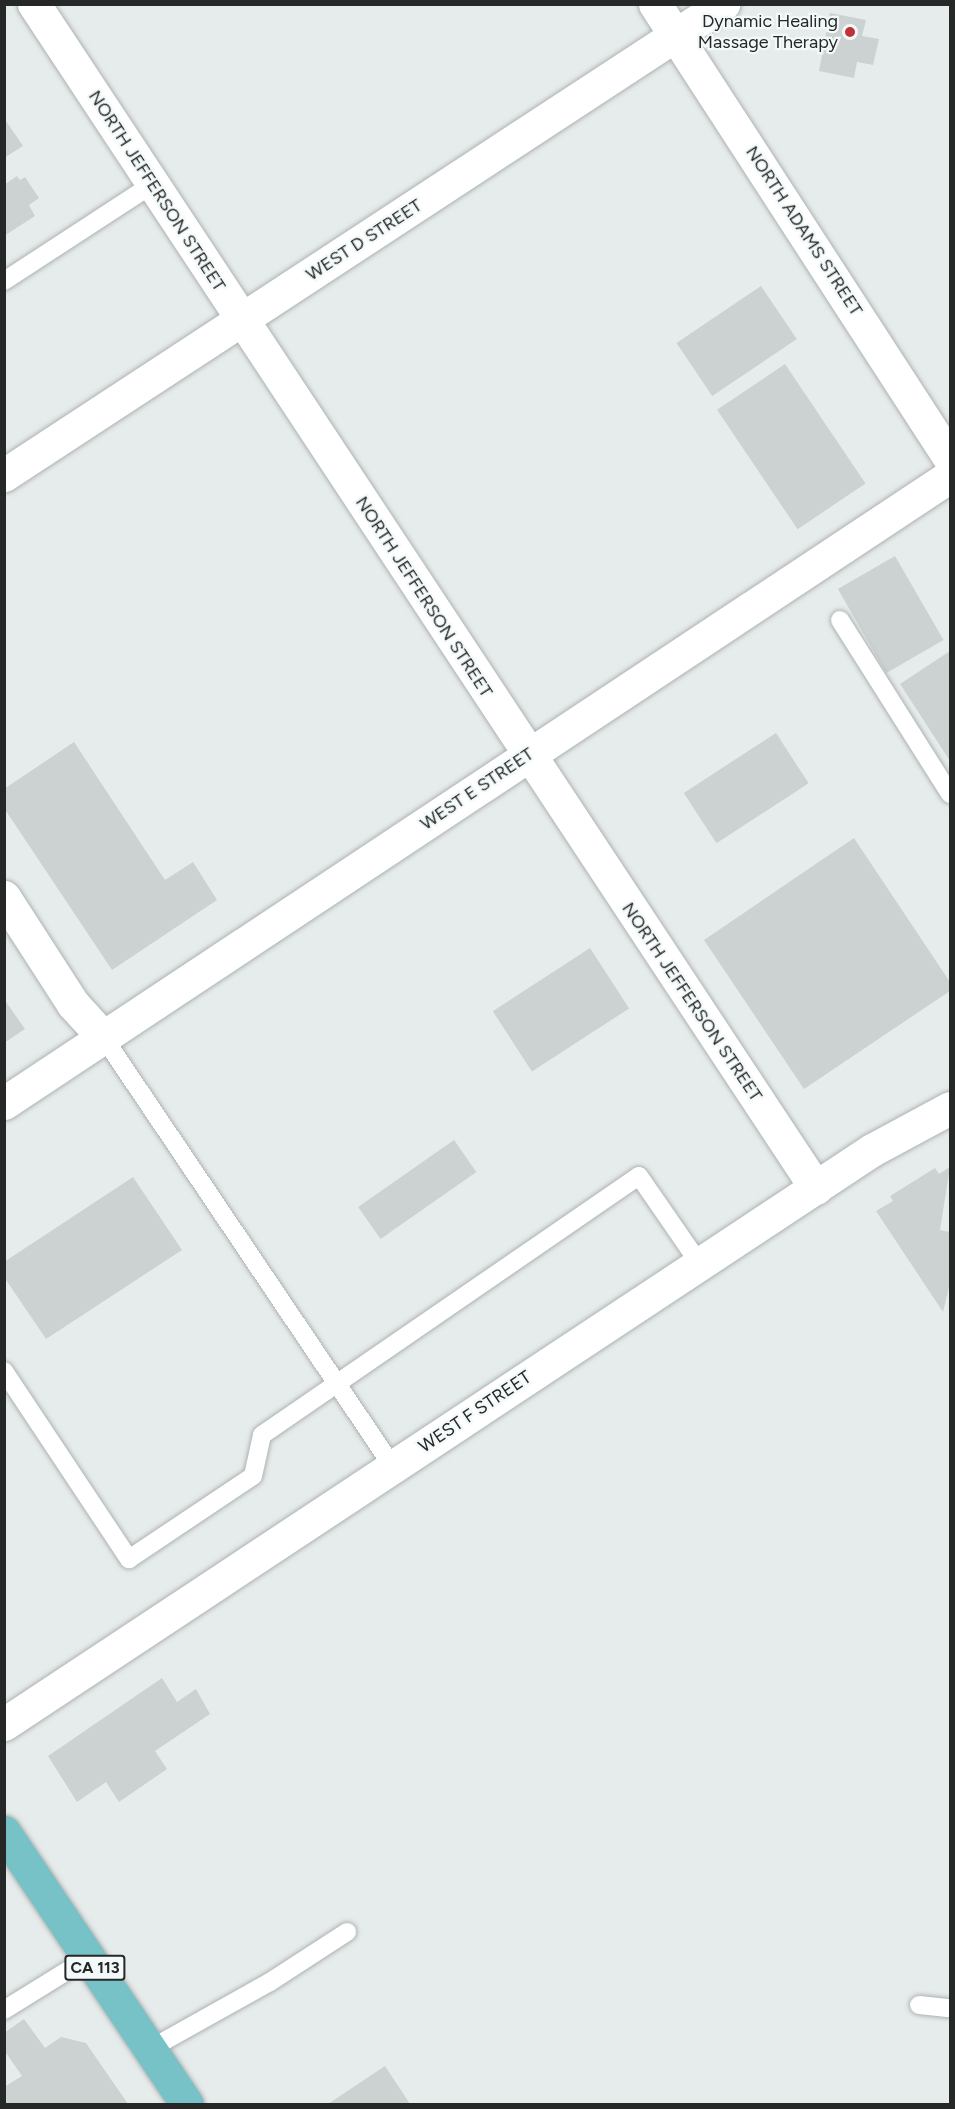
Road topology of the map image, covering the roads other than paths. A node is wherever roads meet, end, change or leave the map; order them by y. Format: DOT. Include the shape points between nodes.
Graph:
graph roads {
  1 [pos="34,4"];
  2 [pos="655,4"];
  3 [pos="723,4"];
  4 [pos="675,36"];
  5 [pos="153,184"];
  6 [pos="4,281"];
  7 [pos="241,320"];
  8 [pos="951,459"];
  9 [pos="4,475"];
  10 [pos="951,476"];
  11 [pos="840,620"];
  12 [pos="528,756"];
  13 [pos="951,794"];
  14 [pos="4,897"];
  15 [pos="104,1038"];
  16 [pos="4,1103"];
  17 [pos="951,1108"];
  18 [pos="816,1188"];
  19 [pos="701,1266"];
  20 [pos="4,1371"];
  21 [pos="337,1384"];
  22 [pos="393,1467"];
  23 [pos="4,1724"];
  24 [pos="4,1832"];
  25 [pos="347,1932"];
  26 [pos="88,1958"];
  27 [pos="919,2005"];
  28 [pos="951,2008"];
  29 [pos="4,2010"];
  30 [pos="150,2049"];
  31 [pos="187,2104"];
  1 -- 5 [label="street, NORTH JEFFERSON STREET"];
  2 -- 4 [label="street, NORTH ADAMS STREET"];
  3 -- 4 [label="street, WEST D STREET"];
  4 -- 7 [label="street, WEST D STREET"];
  4 -- 8 [label="street, NORTH ADAMS STREET"];
  5 -- 6 [label="lane"];
  5 -- 7 [label="street, NORTH JEFFERSON STREET"];
  7 -- 9 [label="street, WEST D STREET"];
  7 -- 12 [label="street, NORTH JEFFERSON STREET"];
  10 -- 12 [label="street, WEST E STREET"];
  11 -- 13 [label="lane"];
  12 -- 15 [label="street, WEST E STREET"];
  12 -- 18 [label="street, NORTH JEFFERSON STREET"];
  14 -- 15 [label="street" via="73,1004"];
  15 -- 16 [label="street, WEST E STREET"];
  15 -- 21 [label="lane"];
  17 -- 18 [label="street, WEST F STREET" via="905,1130"];
  18 -- 19 [label="street, WEST F STREET"];
  19 -- 21 [label="lane" via="639,1176"];
  19 -- 22 [label="street, WEST F STREET"];
  20 -- 21 [label="lane" via="129,1559 253,1476 262,1435"];
  21 -- 22 [label="lane"];
  22 -- 23 [label="street, WEST F STREET"];
  24 -- 26 [label="main road, CA 113"];
  25 -- 30 [label="lane" via="270,1982"];
  26 -- 29 [label="lane"];
  26 -- 30 [label="main road, CA 113"];
  27 -- 28 [label="lane"];
  30 -- 31 [label="main road, CA 113"];
}
